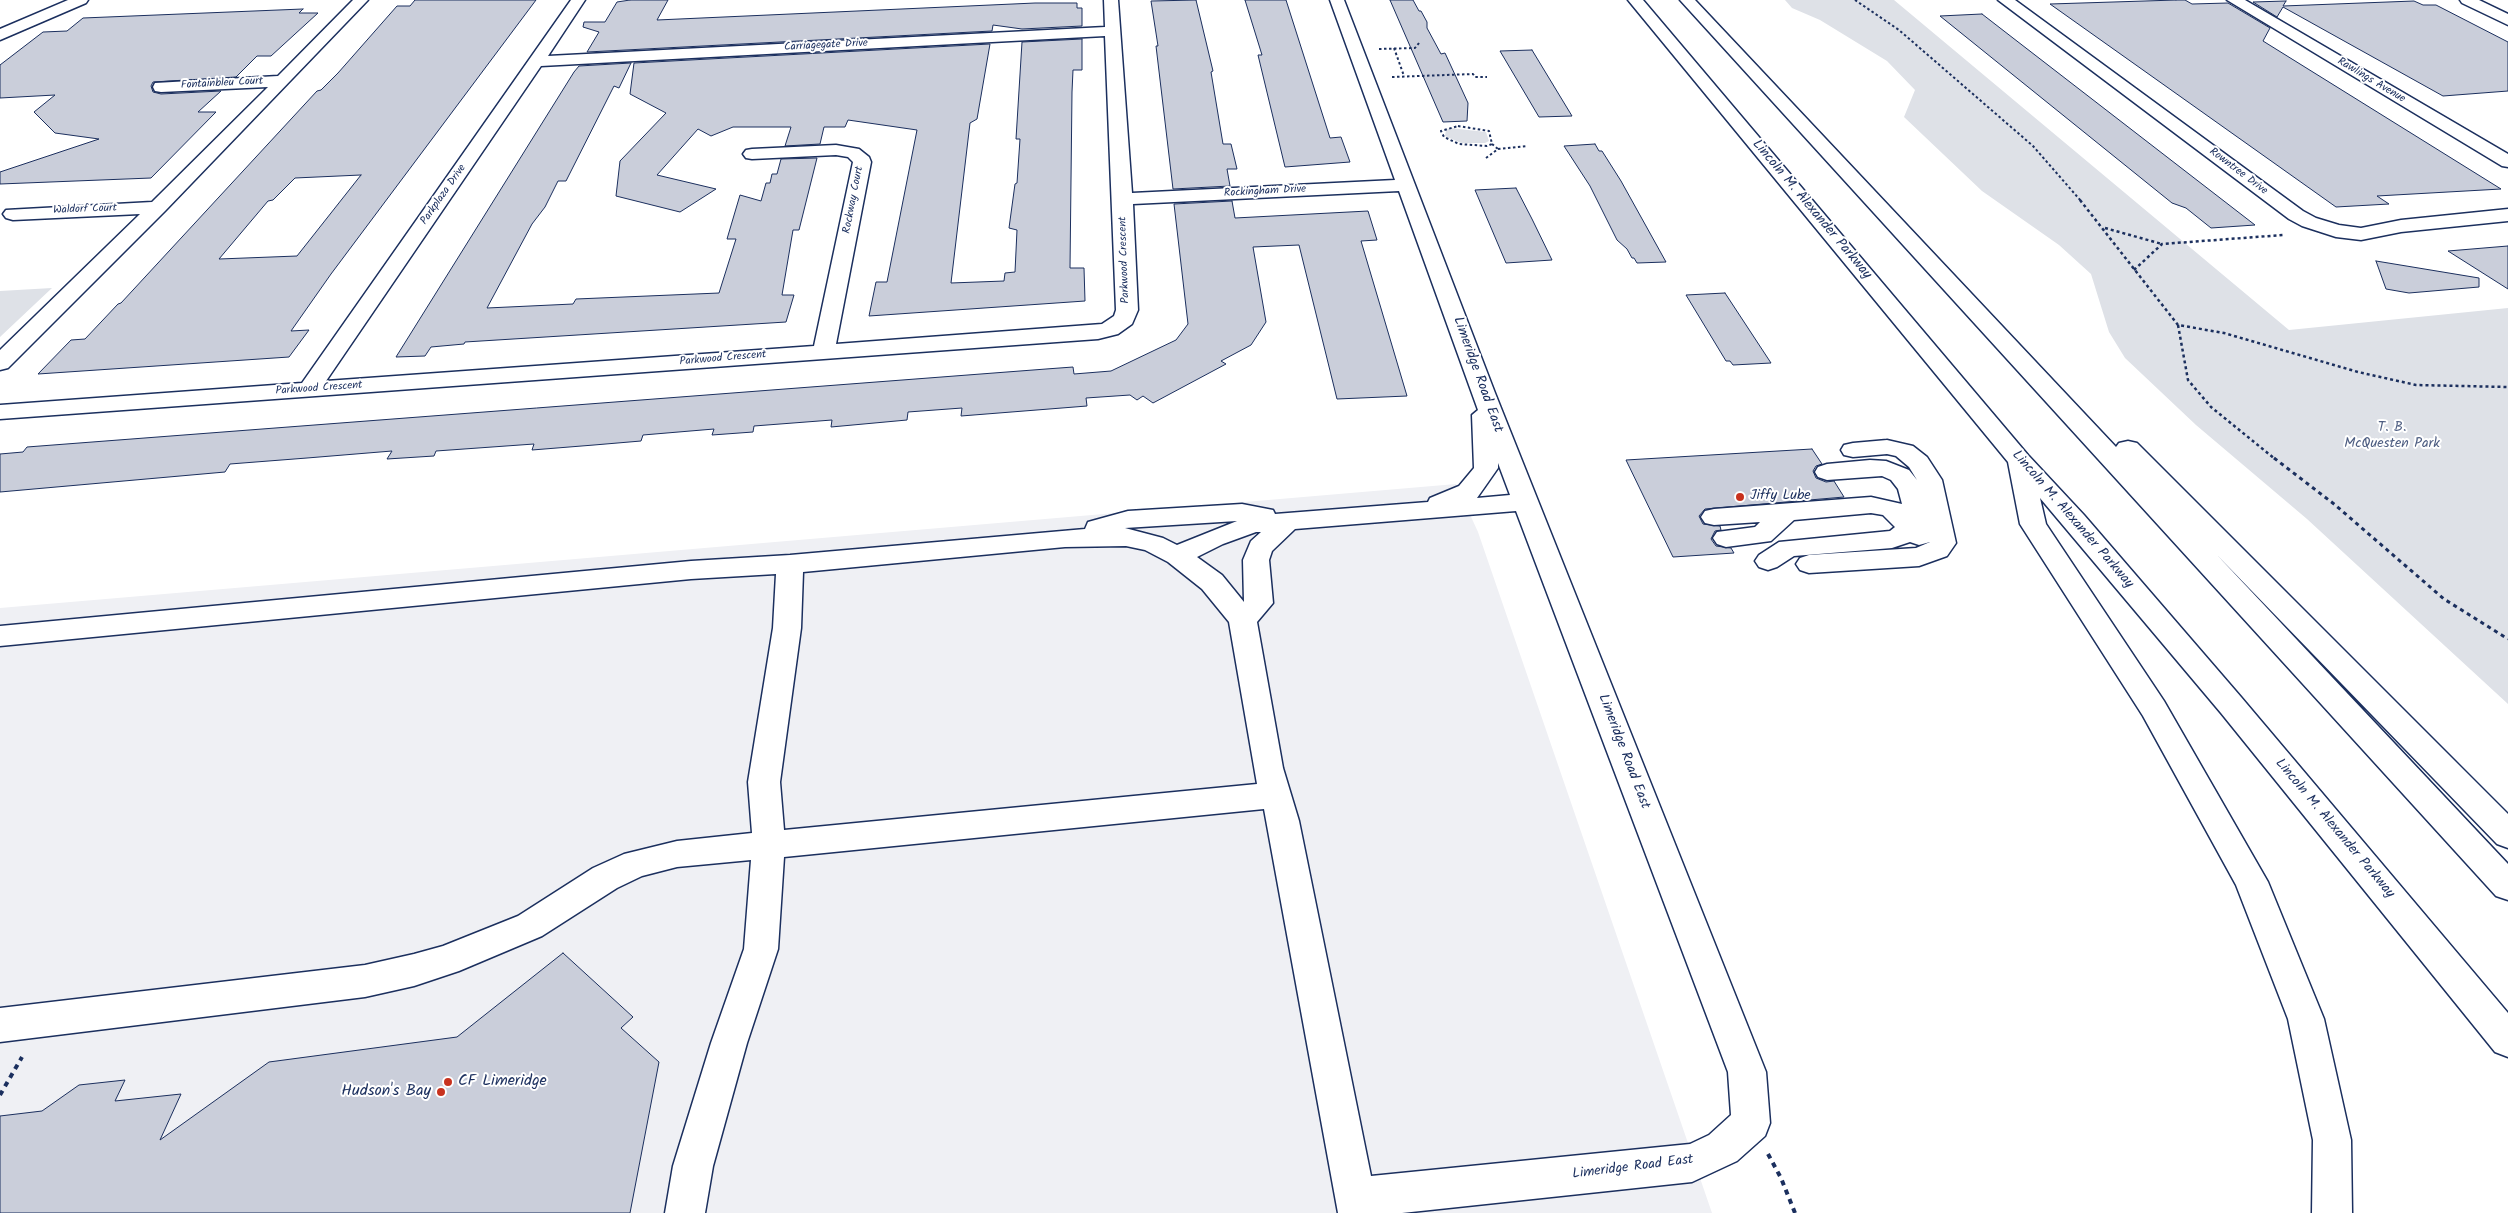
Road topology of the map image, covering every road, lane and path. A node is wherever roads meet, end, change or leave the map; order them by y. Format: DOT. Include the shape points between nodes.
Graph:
graph roads {
  1 [pos="81,0"];
  2 [pos="362,0"];
  3 [pos="578,0"];
  4 [pos="1111,0"];
  5 [pos="1337,0"];
  6 [pos="1635,0"];
  7 [pos="1686,0"];
  8 [pos="1856,0"];
  9 [pos="2005,0"];
  10 [pos="2234,0"];
  11 [pos="2467,0"];
  12 [pos="2508,20"];
  13 [pos="1113,31"];
  14 [pos="0,36"];
  15 [pos="1419,43"];
  16 [pos="1394,48"];
  17 [pos="1356,50"];
  18 [pos="538,61"];
  19 [pos="1404,76"];
  20 [pos="1487,77"];
  21 [pos="1366,78"];
  22 [pos="282,81"];
  23 [pos="161,87"];
  24 [pos="1492,144"];
  25 [pos="1527,146"];
  26 [pos="1498,149"];
  27 [pos="752,154"];
  28 [pos="1486,158"];
  29 [pos="2508,162"];
  30 [pos="1406,185"];
  31 [pos="1123,199"];
  32 [pos="158,207"];
  33 [pos="13,214"];
  34 [pos="2508,215"];
  35 [pos="2103,228"];
  36 [pos="2336,231"];
  37 [pos="2162,244"];
  38 [pos="2134,270"];
  39 [pos="1989,324"];
  40 [pos="2178,325"];
  41 [pos="824,351"];
  42 [pos="0,364"];
  43 [pos="2508,387"];
  44 [pos="308,390"];
  45 [pos="1484,393"];
  46 [pos="0,412"];
  47 [pos="1853,450"];
  48 [pos="2019,460"];
  49 [pos="1827,472"];
  50 [pos="1525,502"];
  51 [pos="1401,512"];
  52 [pos="1288,522"];
  53 [pos="1720,528"];
  54 [pos="1065,538"];
  55 [pos="1177,556"];
  56 [pos="1768,560"];
  57 [pos="790,564"];
  58 [pos="1243,620"];
  59 [pos="0,636"];
  60 [pos="2508,639"];
  61 [pos="1276,794"];
  62 [pos="2508,835"];
  63 [pos="769,845"];
  64 [pos="2508,886"];
  65 [pos="0,1025"];
  66 [pos="2508,1040"];
  67 [pos="1751,1123"];
  68 [pos="1357,1206"];
  69 [pos="685,1213"];
  70 [pos="1795,1213"];
  71 [pos="2332,1213"];
  1 -- 14 [label="main road"];
  2 -- 22 [label="main road"];
  3 -- 18 [label="main road, Parkplaza Drive"];
  4 -- 13 [label="main road, Parkwood Crescent"];
  5 -- 17 [label="main road, Limeridge Road East"];
  6 -- 48 [label="main road, Lincoln M. Alexander Parkway"];
  7 -- 39 [label="main road"];
  8 -- 35 [label="path" via="1899,30 2033,146 2074,190"];
  9 -- 36 [label="main road, Rowntree Drive" via="2296,215"];
  10 -- 29 [label="main road, Rawlings Avenue"];
  11 -- 12 [label="main road"];
  13 -- 18 [label="main road, Carriagegate Drive"];
  13 -- 31 [label="main road, Parkwood Crescent"];
  15 -- 16 [label="path" via="1415,48"];
  16 -- 17 [label="path"];
  16 -- 19 [label="path"];
  17 -- 21 [label="main road, Limeridge Road East"];
  18 -- 44 [label="main road, Parkplaza Drive"];
  19 -- 20 [label="path" via="1473,74 1475,77"];
  19 -- 21 [label="path"];
  21 -- 30 [label="main road, Limeridge Road East"];
  22 -- 23 [label="main road, Fontainbleu Court"];
  22 -- 32 [label="main road"];
  24 -- 24 [label="path" via="1459,144 1444,137 1441,131 1458,126 1489,131"];
  24 -- 26 [label="path"];
  25 -- 26 [label="path"];
  26 -- 28 [label="path"];
  27 -- 41 [label="main road, Rockway Court" via="836,150 854,153 862,162"];
  30 -- 31 [label="main road, Rockingham Drive"];
  30 -- 45 [label="main road, Limeridge Road East"];
  31 -- 41 [label="main road, Parkwood Crescent" via="1127,310 1124,319 1110,329 1091,333"];
  32 -- 33 [label="main road, Waldorf Court"];
  32 -- 42 [label="main road"];
  34 -- 36 [label="main road, Rowntree Drive" via="2401,226 2361,234"];
  35 -- 37 [label="path"];
  35 -- 38 [label="path"];
  36 -- 37 [label="path"];
  37 -- 38 [label="path"];
  38 -- 40 [label="path"];
  39 -- 62 [label="main road" via="2046,365"];
  39 -- 64 [label="main road"];
  40 -- 43 [label="path" via="2224,333 2358,372 2416,385"];
  40 -- 60 [label="path" via="2188,380 2212,406 2334,504 2444,600"];
  41 -- 44 [label="main road, Parkwood Crescent"];
  44 -- 46 [label="main road, Parkwood Crescent"];
  45 -- 50 [label="main road, Limeridge Road East"];
  45 -- 51 [label="main road" via="1486,468 1477,482 1468,492 1454,499"];
  47 -- 56 [label="main road" via="1887,447 1904,451 1918,462 1930,480 1943,543 1938,550 1919,557 1801,565"];
  48 -- 66 [label="main road, Lincoln M. Alexander Parkway" via="2076,521"];
  48 -- 71 [label="main road" via="2033,524 2154,709 2251,882 2306,1019 2332,1140"];
  49 -- 56 [label="main road" via="1870,468 1886,469 1900,475 1910,487 1922,533 1915,543 1899,548"];
  50 -- 51 [label="main road"];
  50 -- 67 [label="main road, Limeridge Road East" via="1747,1072"];
  51 -- 52 [label="main road"];
  52 -- 54 [label="main road" via="1242,512 1128,519"];
  52 -- 55 [label="main road" via="1253,524"];
  52 -- 58 [label="main road" via="1260,547 1256,560 1258,603"];
  53 -- 56 [label="main road" via="1762,535 1787,512 1883,506 1902,517 1908,527 1904,535 1892,539 1788,548"];
  54 -- 55 [label="main road" via="1126,537 1154,544"];
  54 -- 57 [label="main road"];
  55 -- 58 [label="main road" via="1212,582"];
  57 -- 59 [label="main road" via="691,570"];
  57 -- 63 [label="main road" via="787,628 764,782"];
  58 -- 61 [label="main road" via="1268,768"];
  61 -- 63 [label="main road"];
  61 -- 68 [label="main road"];
  63 -- 65 [label="main road" via="677,854 636,864 605,878 530,926 447,960 404,972 365,981"];
  63 -- 69 [label="main road" via="761,949 693,1166"];
  67 -- 68 [label="main road, Limeridge Road East" via="1723,1148 1692,1163"];
  67 -- 70 [label="path" via="1781,1178"];
}
